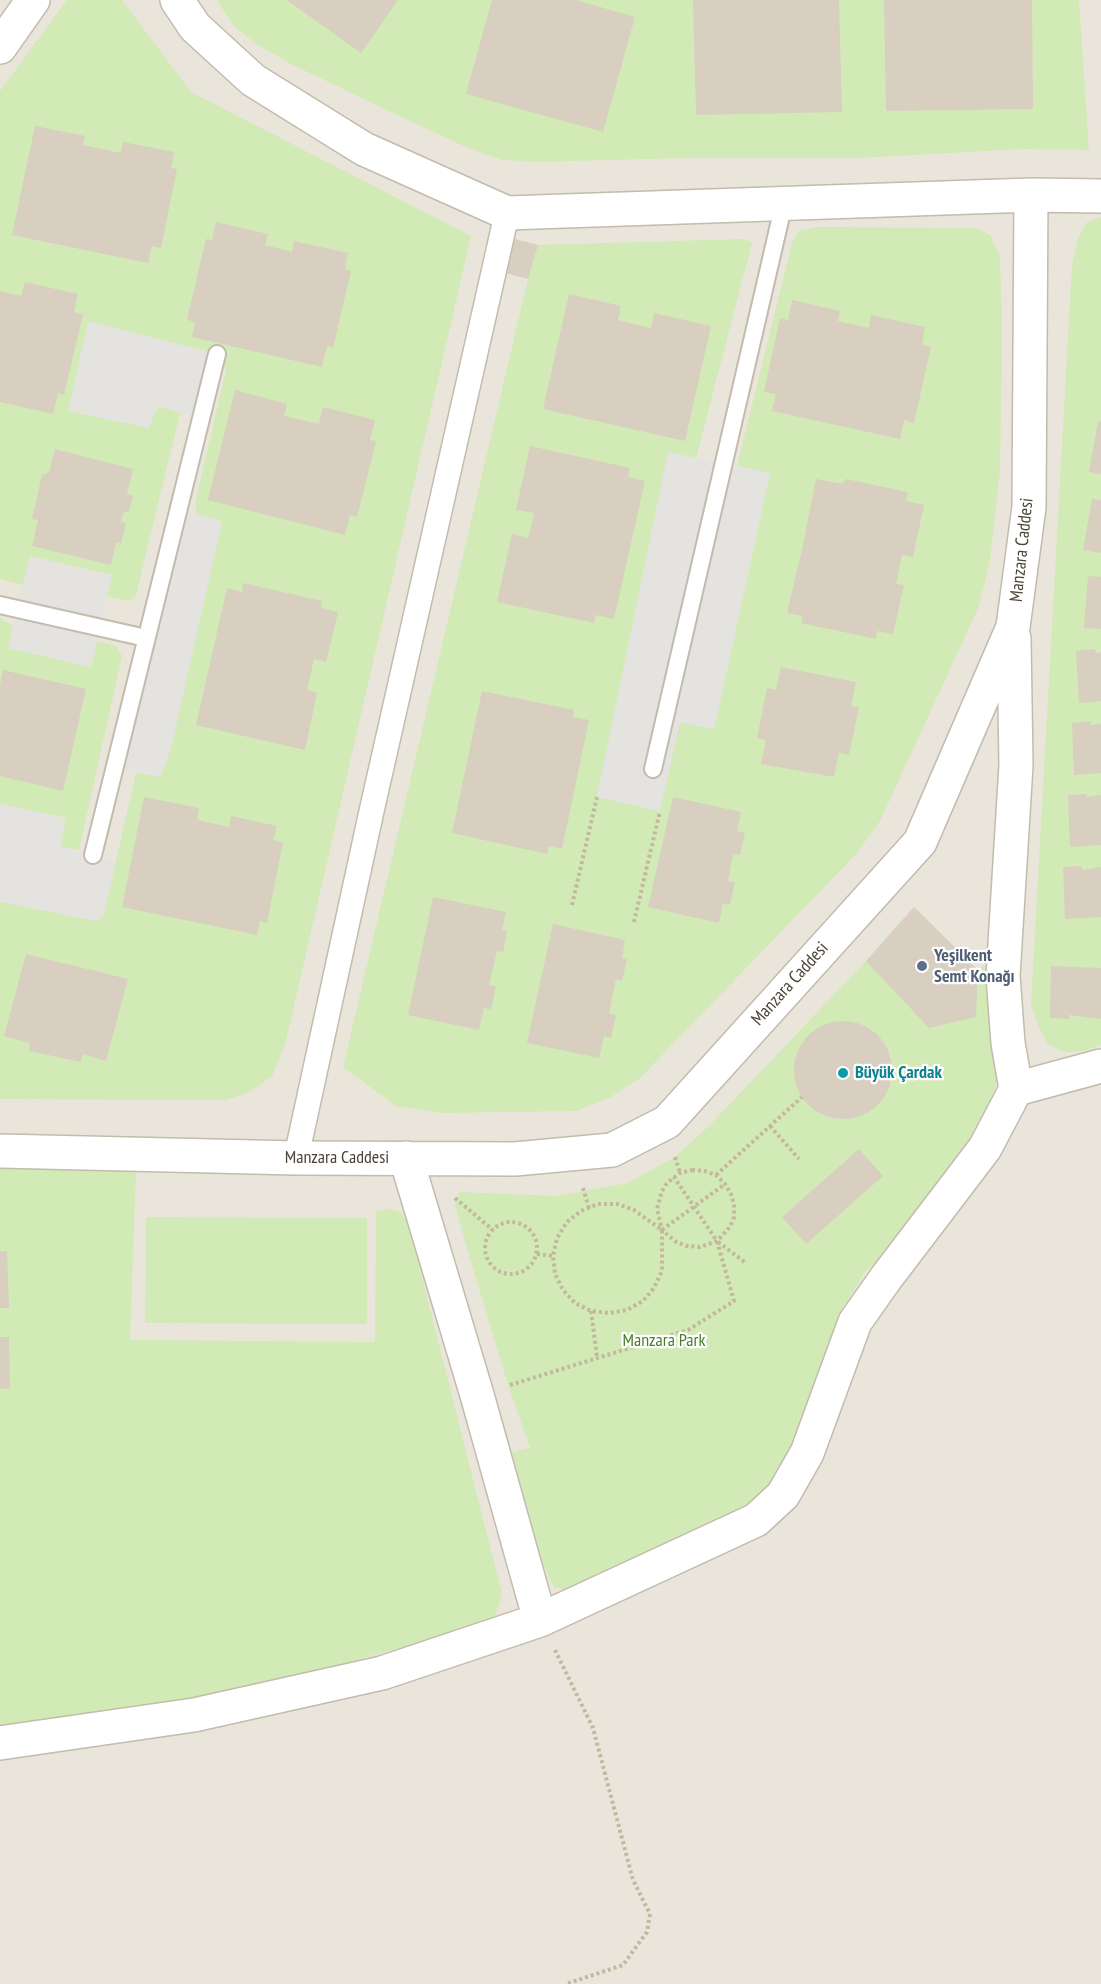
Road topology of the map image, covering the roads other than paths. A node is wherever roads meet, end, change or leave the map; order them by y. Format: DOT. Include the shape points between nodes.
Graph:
graph roads {
  1 [pos="33,0"];
  2 [pos="177,0"];
  3 [pos="0,47"];
  4 [pos="1030,195"];
  5 [pos="1101,196"];
  6 [pos="784,203"];
  7 [pos="507,213"];
  8 [pos="216,354"];
  9 [pos="0,605"];
  10 [pos="1013,627"];
  11 [pos="146,638"];
  12 [pos="653,769"];
  13 [pos="93,855"];
  14 [pos="1101,1066"];
  15 [pos="1016,1089"];
  16 [pos="0,1150"];
  17 [pos="296,1158"];
  18 [pos="406,1158"];
  19 [pos="540,1620"];
  20 [pos="0,1743"];
  1 -- 3 [label="street"];
  2 -- 7 [label="street" via="195,27 253,80 364,149"];
  4 -- 5 [label="street"];
  4 -- 6 [label="street"];
  4 -- 10 [label="street, Manzara Caddesi" via="1029,507"];
  6 -- 7 [label="street"];
  6 -- 12 [label="lane"];
  7 -- 17 [label="street"];
  8 -- 11 [label="lane"];
  9 -- 11 [label="lane"];
  10 -- 15 [label="street" via="1016,765 1003,976"];
  10 -- 18 [label="street, Manzara Caddesi" via="920,842 667,1122 612,1150 515,1159"];
  11 -- 13 [label="lane"];
  14 -- 15 [label="street"];
  15 -- 19 [label="street" via="985,1148 855,1322 807,1453 783,1495 756,1520"];
  16 -- 17 [label="street, Manzara Caddesi"];
  17 -- 18 [label="street, Manzara Caddesi"];
  18 -- 19 [label="street"];
  19 -- 20 [label="street" via="382,1673 194,1715"];
}
